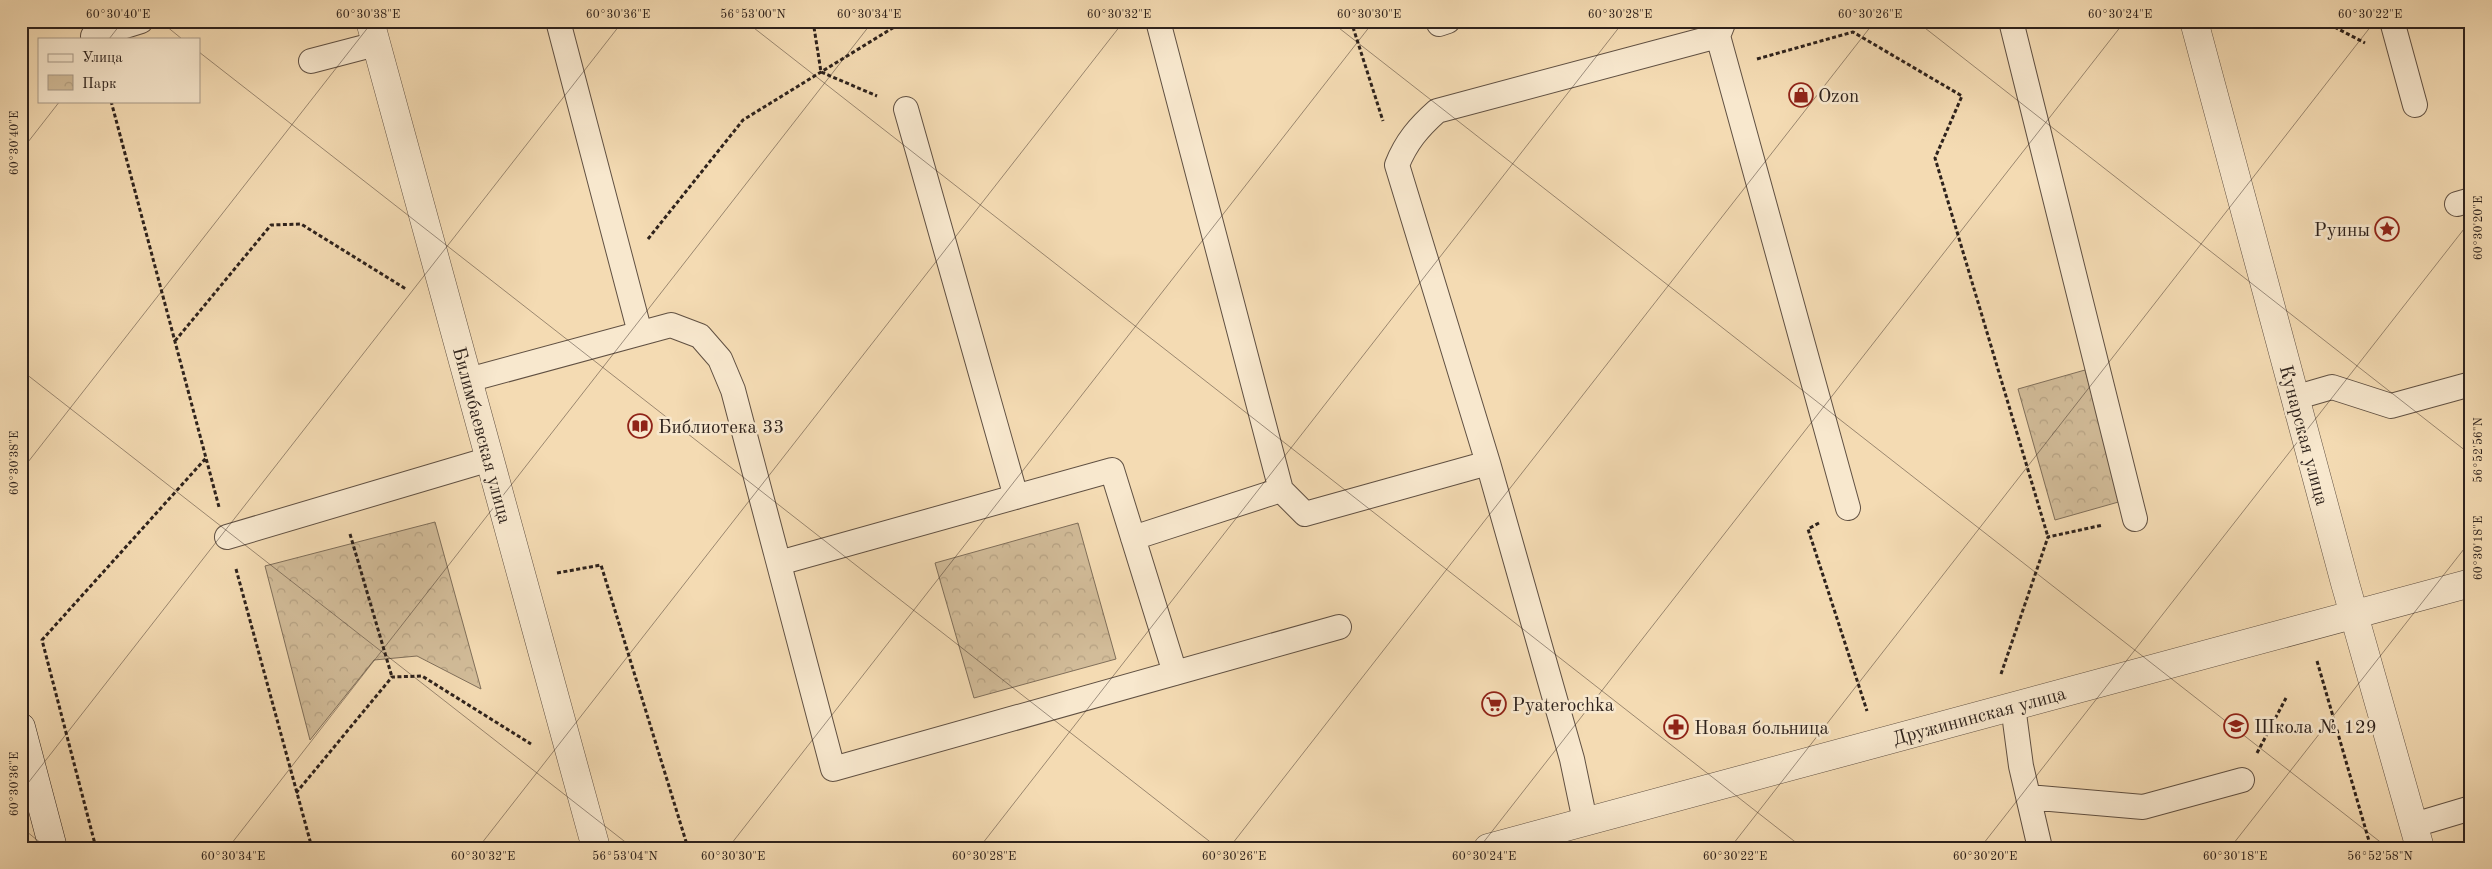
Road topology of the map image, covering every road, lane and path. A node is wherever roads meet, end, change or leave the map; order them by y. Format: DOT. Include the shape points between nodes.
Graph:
graph roads {
  1 [pos="141,21"];
  2 [pos="558,21"];
  3 [pos="813,21"];
  4 [pos="904,21"];
  5 [pos="1158,21"];
  6 [pos="1351,21"];
  7 [pos="2011,21"];
  8 [pos="2194,21"];
  9 [pos="2392,21"];
  10 [pos="1721,29"];
  11 [pos="373,32"];
  12 [pos="93,36"];
  13 [pos="311,61"];
  14 [pos="1726,68"];
  15 [pos="821,72"];
  16 [pos="111,102"];
  17 [pos="2415,105"];
  18 [pos="906,109"];
  19 [pos="1397,165"];
  20 [pos="623,270"];
  21 [pos="411,292"];
  22 [pos="640,333"];
  23 [pos="175,341"];
  24 [pos="468,380"];
  25 [pos="2471,384"];
  26 [pos="2294,398"];
  27 [pos="206,458"];
  28 [pos="490,459"];
  29 [pos="1488,463"];
  30 [pos="1281,490"];
  31 [pos="1016,497"];
  32 [pos="343,502"];
  33 [pos="1848,508"];
  34 [pos="2135,518"];
  35 [pos="227,537"];
  36 [pos="2048,537"];
  37 [pos="1133,538"];
  38 [pos="779,563"];
  39 [pos="554,574"];
  40 [pos="2471,583"];
  41 [pos="2354,614"];
  42 [pos="1338,627"];
  43 [pos="1175,673"];
  44 [pos="392,677"];
  45 [pos="1999,682"];
  46 [pos="2286,698"];
  47 [pos="2013,706"];
  48 [pos="1869,716"];
  49 [pos="21,727"];
  50 [pos="532,744"];
  51 [pos="2242,780"];
  52 [pos="296,793"];
  53 [pos="2028,797"];
  54 [pos="2471,808"];
  55 [pos="1585,822"];
  56 [pos="2417,836"];
  57 [pos="53,848"];
  58 [pos="96,848"];
  59 [pos="312,848"];
  60 [pos="596,848"];
  61 [pos="688,848"];
  62 [pos="1488,848"];
  63 [pos="2040,848"];
  1 -- 12 [label="lane"];
  2 -- 20 [label="lane"];
  3 -- 15 [label="path"];
  4 -- 15 [label="path"];
  5 -- 30 [label="lane"];
  6 -- 19 [label="path"];
  7 -- 34 [label="lane"];
  8 -- 26 [label="street, Кунарская улица"];
  9 -- 17 [label="lane"];
  10 -- 14 [label="lane"];
  10 -- 19 [label="lane" via="1437,111 1405,145"];
  11 -- 13 [label="lane"];
  11 -- 24 [label="street, Билимбаевская улица"];
  14 -- 33 [label="lane"];
  14 -- 36 [label="path" via="1853,32 1962,96 1935,158"];
  15 -- 18 [label="path"];
  15 -- 20 [label="path" via="743,120"];
  16 -- 23 [label="path"];
  18 -- 31 [label="lane"];
  19 -- 29 [label="lane"];
  20 -- 22 [label="lane"];
  21 -- 23 [label="path" via="301,224 271,225"];
  22 -- 24 [label="lane"];
  22 -- 38 [label="lane" via="671,325 700,336 720,359 733,390"];
  23 -- 27 [label="path"];
  24 -- 28 [label="street, Билимбаевская улица"];
  25 -- 26 [label="lane" via="2391,406 2332,387"];
  26 -- 41 [label="street, Кунарская улица"];
  27 -- 35 [label="path"];
  27 -- 58 [label="path" via="42,640"];
  28 -- 32 [label="lane"];
  28 -- 60 [label="street, Билимбаевская улица"];
  29 -- 30 [label="lane" via="1305,514"];
  29 -- 55 [label="lane" via="1572,759"];
  30 -- 37 [label="lane"];
  31 -- 37 [label="lane" via="1112,470"];
  31 -- 38 [label="lane"];
  32 -- 35 [label="lane"];
  32 -- 44 [label="path"];
  33 -- 48 [label="path" via="1808,529"];
  34 -- 36 [label="path"];
  35 -- 52 [label="path"];
  36 -- 45 [label="path"];
  37 -- 43 [label="lane"];
  38 -- 43 [label="lane" via="833,769"];
  39 -- 61 [label="path" via="601,565"];
  40 -- 41 [label="street, Дружининская улица"];
  41 -- 47 [label="street, Дружининская улица"];
  41 -- 56 [label="street, Кунарская улица"];
  42 -- 43 [label="lane"];
  44 -- 50 [label="path" via="422,676"];
  44 -- 52 [label="path"];
  46 -- 51 [label="path"];
  47 -- 53 [label="lane" via="2020,766"];
  47 -- 55 [label="street, Дружининская улица"];
  49 -- 57 [label="street"];
  51 -- 53 [label="lane" via="2143,807"];
  52 -- 59 [label="path"];
  53 -- 63 [label="lane"];
  54 -- 56 [label="lane"];
  55 -- 62 [label="street, Дружининская улица"];
}
